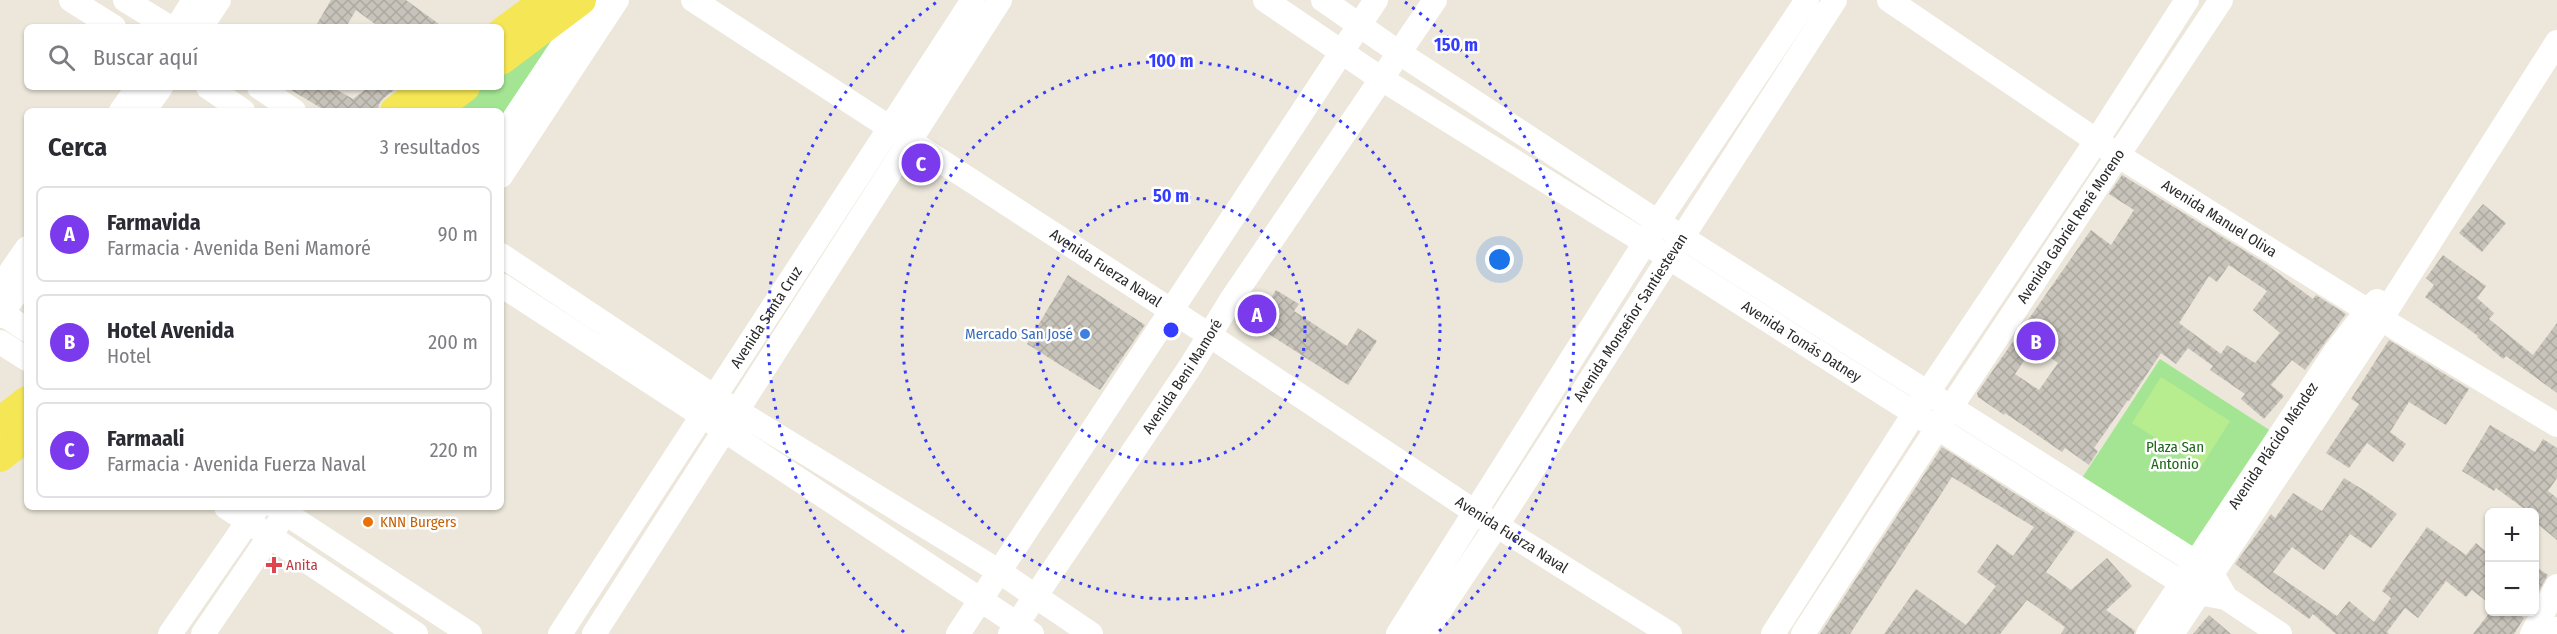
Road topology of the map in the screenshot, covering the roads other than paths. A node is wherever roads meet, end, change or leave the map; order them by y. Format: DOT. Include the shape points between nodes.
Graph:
graph roads {
  1 [pos="71,0"];
  2 [pos="125,0"];
  3 [pos="194,0"];
  4 [pos="219,0"];
  5 [pos="546,0"];
  6 [pos="581,0"];
  7 [pos="593,0"];
  8 [pos="617,0"];
  9 [pos="693,0"];
  10 [pos="973,0"];
  11 [pos="1000,0"];
  12 [pos="1265,0"];
  13 [pos="1323,0"];
  14 [pos="1376,0"];
  15 [pos="1435,0"];
  16 [pos="1807,0"];
  17 [pos="1835,0"];
  18 [pos="1889,0"];
  19 [pos="2187,0"];
  20 [pos="2221,0"];
  21 [pos="109,24"];
  22 [pos="164,24"];
  23 [pos="179,24"];
  24 [pos="203,24"];
  25 [pos="1359,24"];
  26 [pos="504,31"];
  27 [pos="2557,42"];
  28 [pos="1398,52"];
  29 [pos="1341,53"];
  30 [pos="504,58"];
  31 [pos="1380,78"];
  32 [pos="136,90"];
  33 [pos="159,90"];
  34 [pos="212,90"];
  35 [pos="263,90"];
  36 [pos="424,90"];
  37 [pos="461,90"];
  38 [pos="123,108"];
  39 [pos="146,108"];
  40 [pos="239,108"];
  41 [pos="290,108"];
  42 [pos="399,108"];
  43 [pos="436,108"];
  44 [pos="889,129"];
  45 [pos="504,134"];
  46 [pos="2097,140"];
  47 [pos="910,142"];
  48 [pos="2119,156"];
  49 [pos="504,171"];
  50 [pos="1658,222"];
  51 [pos="1683,238"];
  52 [pos="1646,243"];
  53 [pos="24,252"];
  54 [pos="504,257"];
  55 [pos="1669,258"];
  56 [pos="24,282"];
  57 [pos="0,287"];
  58 [pos="504,287"];
  59 [pos="1170,312"];
  60 [pos="1,314"];
  61 [pos="2374,315"];
  62 [pos="24,328"];
  63 [pos="1209,335"];
  64 [pos="0,342"];
  65 [pos="24,357"];
  66 [pos="1928,392"];
  67 [pos="24,403"];
  68 [pos="1951,407"];
  69 [pos="709,408"];
  70 [pos="1914,413"];
  71 [pos="731,420"];
  72 [pos="0,423"];
  73 [pos="2557,425"];
  74 [pos="1937,428"];
  75 [pos="24,438"];
  76 [pos="0,457"];
  77 [pos="236,510"];
  78 [pos="283,510"];
  79 [pos="285,510"];
  80 [pos="1475,512"];
  81 [pos="252,515"];
  82 [pos="1497,525"];
  83 [pos="268,537"];
  84 [pos="2203,566"];
  85 [pos="1000,572"];
  86 [pos="2557,586"];
  87 [pos="2189,588"];
  88 [pos="1035,596"];
  89 [pos="2226,598"];
  90 [pos="982,601"];
  91 [pos="2557,628"];
  92 [pos="1020,631"];
  93 [pos="170,634"];
  94 [pos="203,634"];
  95 [pos="416,634"];
  96 [pos="470,634"];
  97 [pos="560,634"];
  98 [pos="594,634"];
  99 [pos="958,634"];
  100 [pos="1091,634"];
  101 [pos="1398,634"];
  102 [pos="1424,634"];
  103 [pos="1670,634"];
  104 [pos="1773,634"];
  105 [pos="1803,634"];
  106 [pos="2148,634"];
  107 [pos="2172,634"];
  108 [pos="2280,634"];
  109 [pos="2532,634"];
  110 [pos="2553,634"];
  1 -- 21 [label="street"];
  2 -- 22 [label="street"];
  3 -- 23 [label="street"];
  4 -- 24 [label="street"];
  5 -- 26 [label="main road"];
  6 -- 30 [label="main road"];
  7 -- 45 [label="street"];
  8 -- 49 [label="street"];
  9 -- 44 [label="street, Avenida Fuerza Naval"];
  10 -- 44 [label="street, Avenida Santa Cruz"];
  11 -- 47 [label="street, Avenida Santa Cruz"];
  12 -- 29 [label="street, Avenida Tomás Datney"];
  13 -- 25 [label="street, Avenida Tomás Datney"];
  14 -- 25 [label="street"];
  15 -- 28 [label="street, Avenida Beni Mamoré"];
  16 -- 50 [label="street, Avenida Monseñor Santiestevan"];
  17 -- 51 [label="street, Avenida Monseñor Santiestevan"];
  18 -- 46 [label="street, Avenida Manuel Oliva"];
  19 -- 46 [label="street, Avenida Gabriel René Moreno"];
  20 -- 48 [label="street, Avenida Gabriel René Moreno"];
  25 -- 28 [label="street, Avenida Tomás Datney"];
  25 -- 29 [label="street"];
  27 -- 61 [label="street, Avenida Plácido Méndez" via="2412,270"];
  28 -- 31 [label="street, Avenida Beni Mamoré"];
  28 -- 50 [label="street, Avenida Tomás Datney"];
  29 -- 31 [label="street, Avenida Tomás Datney"];
  29 -- 59 [label="street"];
  31 -- 52 [label="street, Avenida Tomás Datney"];
  31 -- 63 [label="street, Avenida Beni Mamoré"];
  32 -- 38 [label="street"];
  33 -- 39 [label="street"];
  34 -- 40 [label="street"];
  35 -- 41 [label="street"];
  36 -- 42 [label="main road"];
  37 -- 43 [label="main road"];
  44 -- 47 [label="street, Avenida Fuerza Naval"];
  44 -- 69 [label="street, Avenida Santa Cruz"];
  46 -- 48 [label="street, Avenida Manuel Oliva"];
  46 -- 66 [label="street, Avenida Gabriel René Moreno"];
  47 -- 59 [label="street, Avenida Fuerza Naval"];
  47 -- 71 [label="street, Avenida Santa Cruz"];
  48 -- 61 [label="street, Avenida Manuel Oliva"];
  48 -- 68 [label="street, Avenida Gabriel René Moreno"];
  50 -- 51 [label="street, Avenida Tomás Datney"];
  50 -- 52 [label="street, Avenida Monseñor Santiestevan"];
  51 -- 55 [label="street, Avenida Monseñor Santiestevan"];
  51 -- 66 [label="street, Avenida Tomás Datney"];
  52 -- 55 [label="street, Avenida Tomás Datney"];
  52 -- 80 [label="street, Avenida Monseñor Santiestevan"];
  53 -- 57 [label="street"];
  54 -- 69 [label="street"];
  55 -- 70 [label="street, Avenida Tomás Datney"];
  55 -- 82 [label="street, Avenida Monseñor Santiestevan"];
  56 -- 60 [label="street"];
  58 -- 69 [label="street"];
  59 -- 63 [label="street, Avenida Fuerza Naval"];
  59 -- 85 [label="street"];
  60 -- 62 [label="street"];
  61 -- 73 [label="street, Avenida Manuel Oliva"];
  61 -- 84 [label="street, Avenida Plácido Méndez" via="2336,351"];
  63 -- 80 [label="street, Avenida Fuerza Naval"];
  63 -- 88 [label="street, Avenida Beni Mamoré"];
  64 -- 65 [label="street"];
  66 -- 68 [label="street, Avenida Tomás Datney"];
  66 -- 70 [label="street, Avenida Gabriel René Moreno"];
  67 -- 72 [label="main road"];
  68 -- 74 [label="street, Avenida Gabriel René Moreno"];
  68 -- 84 [label="street, Avenida Tomás Datney"];
  69 -- 71 [label="street"];
  69 -- 97 [label="street, Avenida Santa Cruz"];
  70 -- 74 [label="street, Avenida Tomás Datney"];
  70 -- 104 [label="street, Avenida Gabriel René Moreno"];
  71 -- 85 [label="street"];
  71 -- 90 [label="street"];
  71 -- 98 [label="street, Avenida Santa Cruz"];
  74 -- 87 [label="street, Avenida Tomás Datney"];
  74 -- 105 [label="street, Avenida Gabriel René Moreno"];
  75 -- 76 [label="main road"];
  77 -- 81 [label="street"];
  78 -- 83 [label="street"];
  79 -- 96 [label="street"];
  80 -- 82 [label="street, Avenida Fuerza Naval"];
  80 -- 101 [label="street, Avenida Monseñor Santiestevan"];
  81 -- 83 [label="street"];
  81 -- 93 [label="street"];
  82 -- 102 [label="street, Avenida Monseñor Santiestevan"];
  82 -- 103 [label="street, Avenida Fuerza Naval"];
  83 -- 94 [label="street"];
  83 -- 95 [label="street"];
  84 -- 87 [label="street, Avenida Plácido Méndez"];
  84 -- 89 [label="street, Avenida Tomás Datney"];
  85 -- 88 [label="street"];
  85 -- 90 [label="street"];
  86 -- 109 [label="street"];
  87 -- 89 [label="street, Avenida Tomás Datney"];
  87 -- 106 [label="street, Avenida Plácido Méndez"];
  87 -- 107 [label="street, Avenida Plácido Méndez"];
  88 -- 92 [label="street, Avenida Beni Mamoré"];
  88 -- 100 [label="street"];
  89 -- 108 [label="street, Avenida Tomás Datney"];
  90 -- 92 [label="street"];
  90 -- 99 [label="street"];
  91 -- 110 [label="street"];
}
